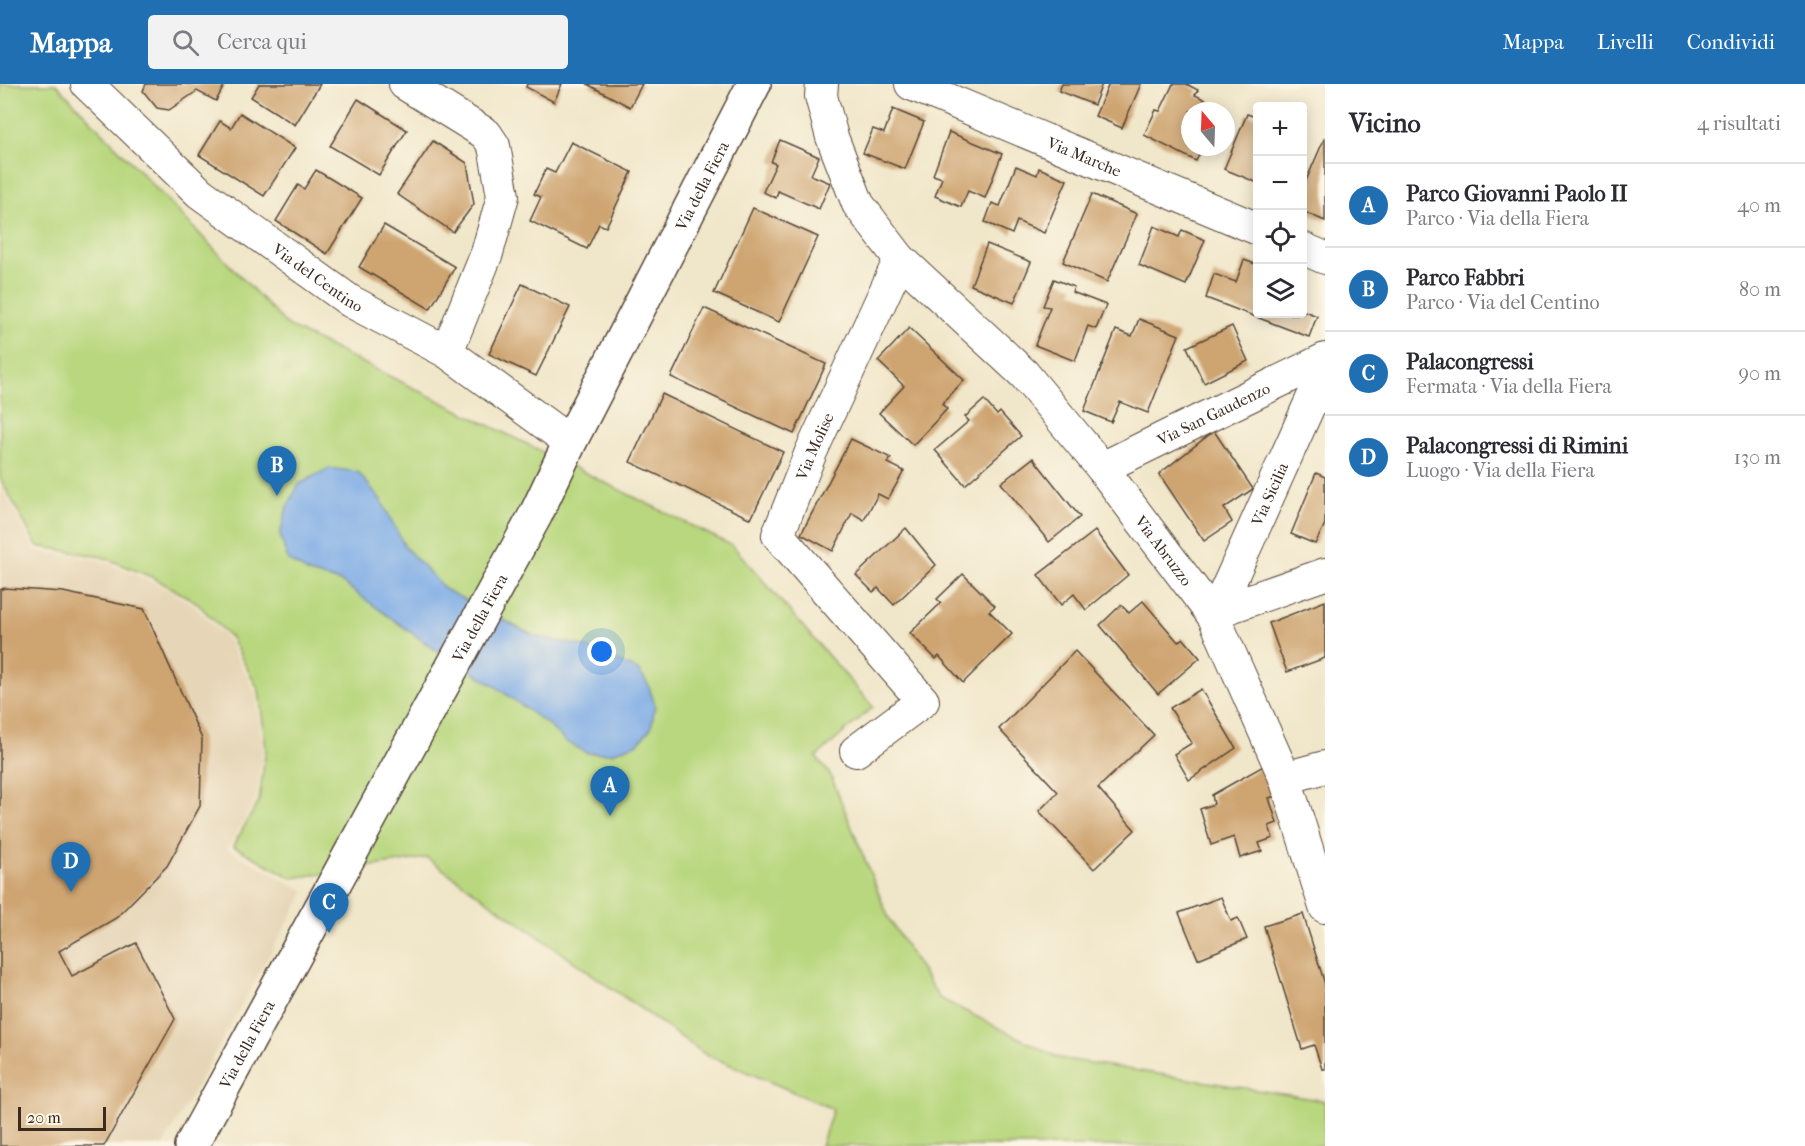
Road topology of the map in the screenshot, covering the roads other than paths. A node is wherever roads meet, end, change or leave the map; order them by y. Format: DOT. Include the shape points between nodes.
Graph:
graph roads {
  1 [pos="87,84"];
  2 [pos="405,84"];
  3 [pos="754,84"];
  4 [pos="822,84"];
  5 [pos="911,84"];
  6 [pos="1253,228"];
  7 [pos="1307,250"];
  8 [pos="1325,258"];
  9 [pos="900,259"];
  10 [pos="447,352"];
  11 [pos="1325,359"];
  12 [pos="1325,370"];
  13 [pos="570,442"];
  14 [pos="1102,468"];
  15 [pos="1325,574"];
  16 [pos="1215,615"];
  17 [pos="856,751"];
  18 [pos="1325,767"];
  19 [pos="1285,778"];
  20 [pos="1325,907"];
  21 [pos="191,1146"];
  1 -- 10 [label="street, Via del Centino" via="200,194 350,301"];
  2 -- 10 [label="street" via="486,134 494,146 502,196 487,253"];
  3 -- 13 [label="street, Via della Fiera"];
  4 -- 9 [label="street" via="821,96 832,137 858,204"];
  5 -- 6 [label="street, Via Marche"];
  7 -- 8 [label="street"];
  9 -- 14 [label="street, Via Abruzzo" via="1024,375"];
  9 -- 17 [label="street, Via Molise" via="811,452 778,535 923,701"];
  10 -- 13 [label="street, Via del Centino"];
  11 -- 14 [label="street, Via San Gaudenzo"];
  12 -- 16 [label="street, Via Sicilia"];
  13 -- 21 [label="street, Via della Fiera" via="536,514 406,756"];
  14 -- 16 [label="street, Via Abruzzo"];
  15 -- 16 [label="street"];
  16 -- 19 [label="street, Via Abruzzo"];
  18 -- 19 [label="street"];
  19 -- 20 [label="street, Via Abruzzo"];
}
